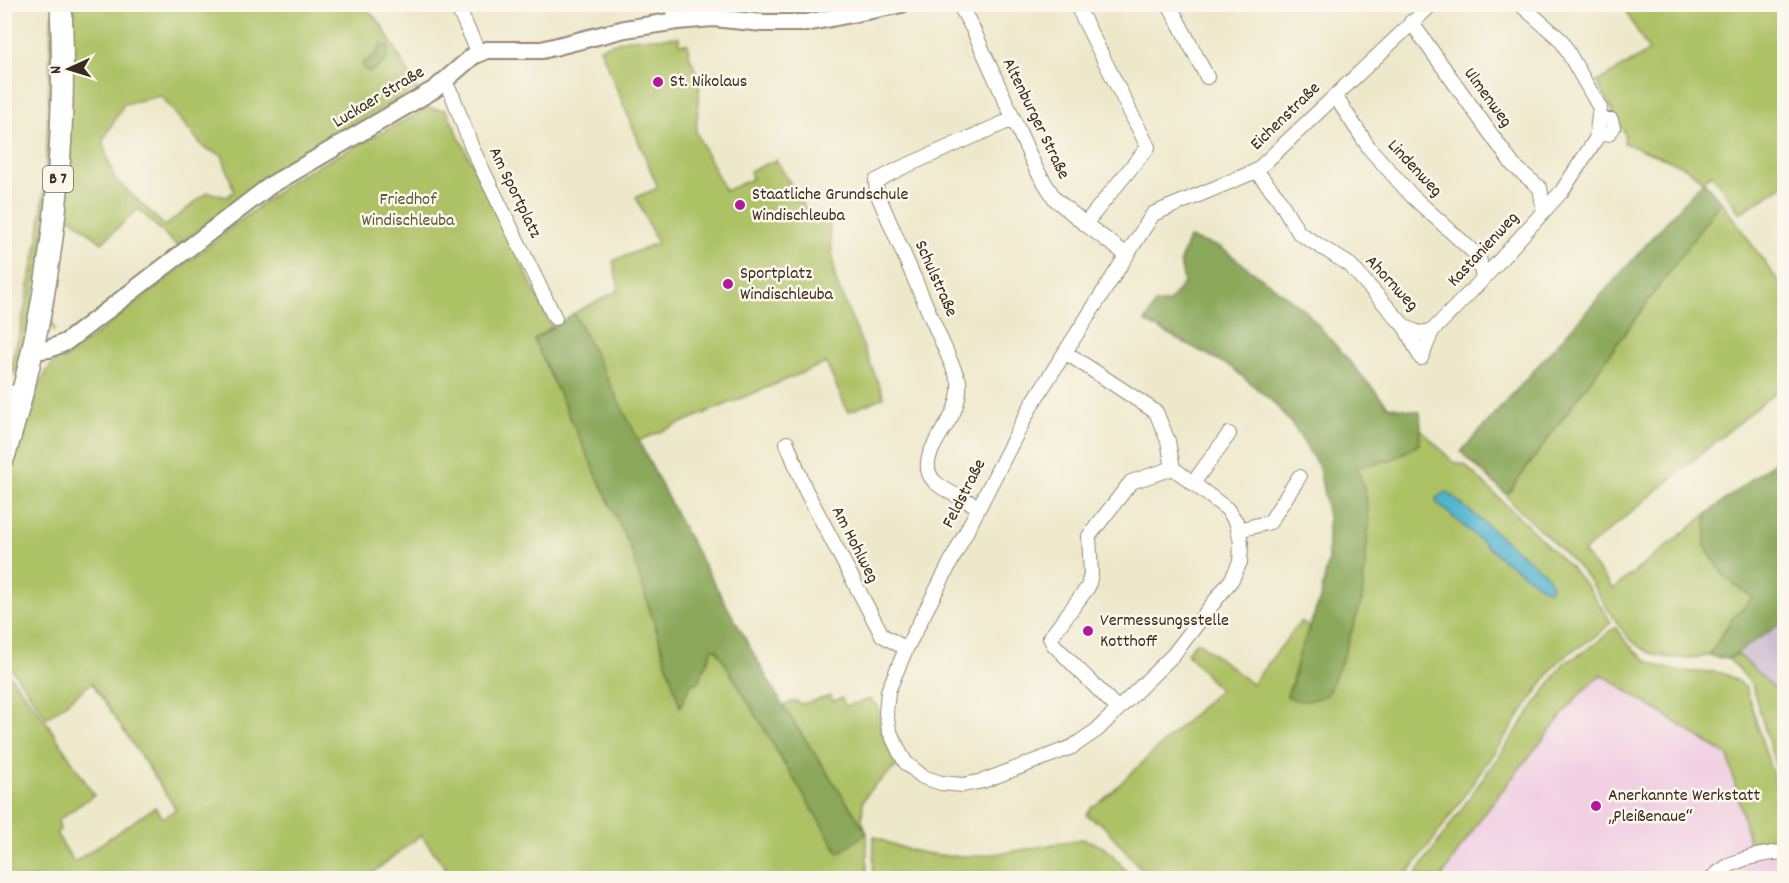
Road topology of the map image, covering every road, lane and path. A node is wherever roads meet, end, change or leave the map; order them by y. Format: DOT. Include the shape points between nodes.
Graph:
graph roads {
  1 [pos="61,4"];
  2 [pos="456,4"];
  3 [pos="670,4"];
  4 [pos="902,4"];
  5 [pos="959,4"];
  6 [pos="1076,4"];
  7 [pos="1169,4"];
  8 [pos="1432,4"];
  9 [pos="1520,4"];
  10 [pos="677,21"];
  11 [pos="1411,22"];
  12 [pos="479,53"];
  13 [pos="1207,77"];
  14 [pos="444,81"];
  15 [pos="1335,96"];
  16 [pos="1013,119"];
  17 [pos="1256,171"];
  18 [pos="1540,188"];
  19 [pos="1562,191"];
  20 [pos="1544,211"];
  21 [pos="1085,224"];
  22 [pos="1127,255"];
  23 [pos="1479,257"];
  24 [pos="1501,259"];
  25 [pos="1483,279"];
  26 [pos="555,318"];
  27 [pos="1405,327"];
  28 [pos="1432,331"];
  29 [pos="33,351"];
  30 [pos="1065,352"];
  31 [pos="14,392"];
  32 [pos="1229,434"];
  33 [pos="787,443"];
  34 [pos="4,457"];
  35 [pos="1173,468"];
  36 [pos="1299,477"];
  37 [pos="1193,483"];
  38 [pos="979,507"];
  39 [pos="1239,530"];
  40 [pos="906,649"];
  41 [pos="1118,708"];
  42 [pos="1785,852"];
  43 [pos="1712,879"];
  1 -- 29 [label="main road, B 7" via="60,165"];
  2 -- 12 [label="street"];
  3 -- 10 [label="street"];
  4 -- 10 [label="street" via="806,23 713,18"];
  5 -- 16 [label="street, Altenburger Straße"];
  6 -- 21 [label="street" via="1148,147"];
  7 -- 13 [label="street"];
  8 -- 11 [label="street, Eichenstraße"];
  9 -- 19 [label="street, Kastanienweg" via="1561,40 1600,108 1596,136"];
  10 -- 12 [label="street" via="542,50"];
  11 -- 15 [label="street, Eichenstraße"];
  11 -- 18 [label="street, Ulmenweg" via="1513,165"];
  12 -- 14 [label="street, Luckaer Straße"];
  14 -- 26 [label="street, Am Sportplatz" via="472,148"];
  14 -- 29 [label="street, Luckaer Straße" via="271,185 66,342"];
  15 -- 17 [label="street, Eichenstraße"];
  15 -- 23 [label="street, Lindenweg" via="1370,149 1405,188"];
  16 -- 21 [label="street, Altenburger Straße" via="1055,199"];
  16 -- 38 [label="street, Schulstraße" via="876,181 877,193 959,381 960,394 927,463 928,472 934,481"];
  17 -- 22 [label="street, Eichenstraße" via="1153,214"];
  17 -- 27 [label="street, Ahornweg" via="1277,196 1299,233 1350,265"];
  18 -- 19 [label="street"];
  18 -- 20 [label="street"];
  19 -- 20 [label="street, Kastanienweg"];
  20 -- 24 [label="street, Kastanienweg"];
  21 -- 22 [label="street, Altenburger Straße"];
  22 -- 30 [label="street, Feldstraße"];
  23 -- 24 [label="street"];
  23 -- 25 [label="street"];
  24 -- 25 [label="street, Kastanienweg"];
  25 -- 28 [label="street, Kastanienweg"];
  27 -- 28 [label="street, Ahornweg" via="1419,333"];
  27 -- 28 [label="street, Kastanienweg" via="1420,358"];
  29 -- 31 [label="main road, B 7"];
  30 -- 35 [label="street" via="1156,412 1168,441"];
  30 -- 38 [label="street, Feldstraße" via="1032,404"];
  31 -- 34 [label="main road, B 7"];
  32 -- 37 [label="street"];
  33 -- 40 [label="street, Am Hohlweg" via="805,489 882,635"];
  35 -- 37 [label="street"];
  35 -- 41 [label="street" via="1131,482 1089,536 1088,587 1050,638"];
  36 -- 39 [label="street" via="1270,522"];
  37 -- 39 [label="street" via="1227,509"];
  38 -- 40 [label="street, Feldstraße"];
  39 -- 41 [label="street" via="1240,562 1232,579 1173,655"];
  40 -- 41 [label="street, Feldstraße" via="888,691 889,730 906,763 923,777 941,783 963,785 983,781 1072,747 1097,730"];
  42 -- 43 [label="street" via="1758,854 1732,864"];
}
